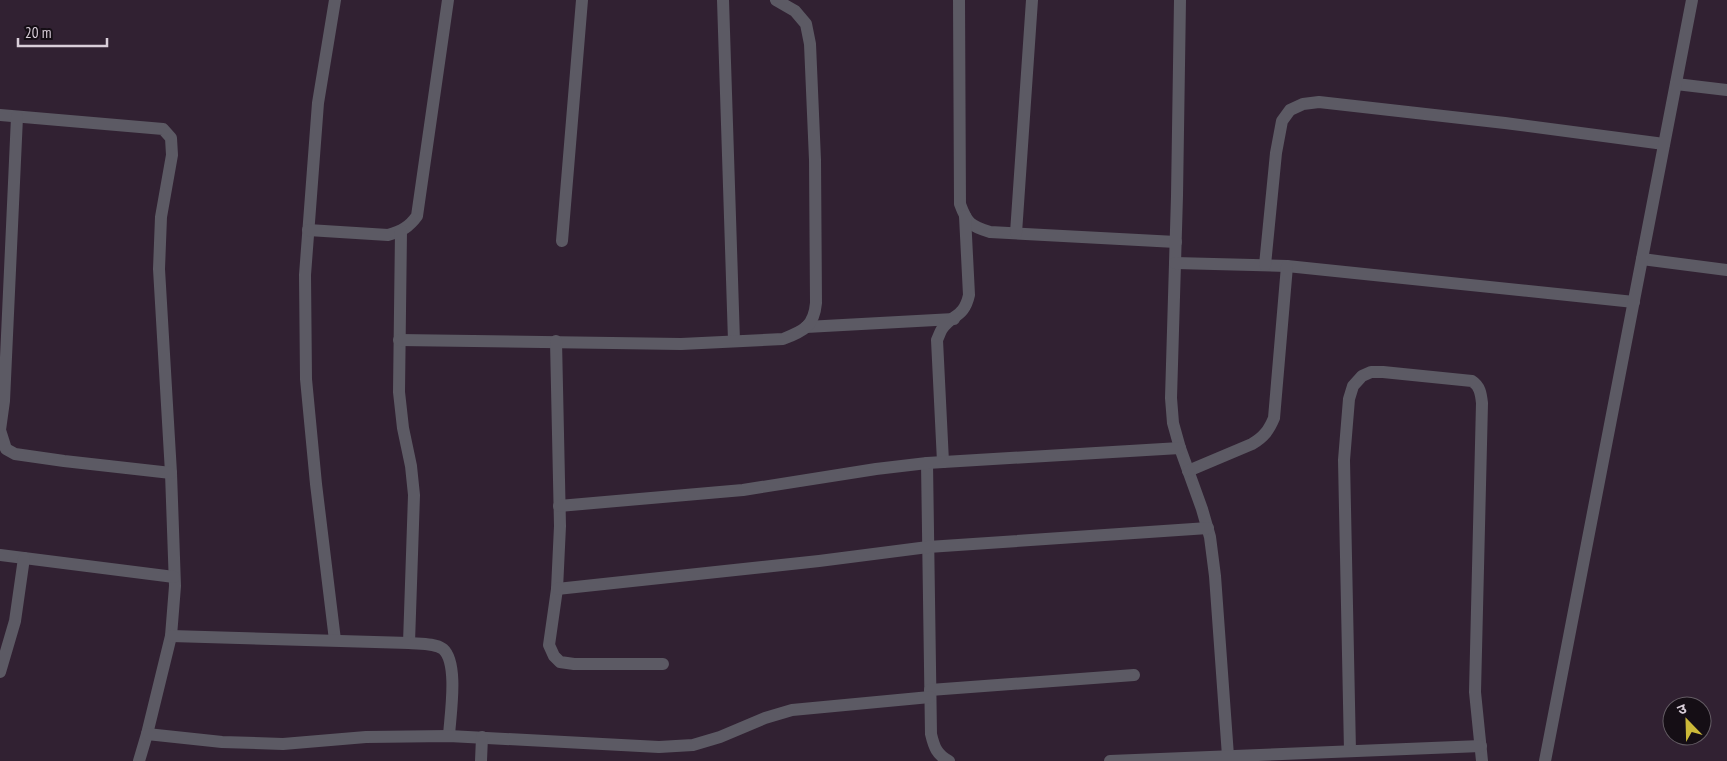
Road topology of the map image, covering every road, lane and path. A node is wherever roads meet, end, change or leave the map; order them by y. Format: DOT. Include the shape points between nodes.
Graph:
graph roads {
  1 [pos="335,0"];
  2 [pos="448,0"];
  3 [pos="582,0"];
  4 [pos="723,0"];
  5 [pos="776,0"];
  6 [pos="959,0"];
  7 [pos="1032,0"];
  8 [pos="1180,0"];
  9 [pos="1692,0"];
  10 [pos="1676,84"];
  11 [pos="1727,90"];
  12 [pos="0,115"];
  13 [pos="16,117"];
  14 [pos="1664,144"];
  15 [pos="965,216"];
  16 [pos="308,230"];
  17 [pos="401,231"];
  18 [pos="1016,233"];
  19 [pos="562,241"];
  20 [pos="1176,242"];
  21 [pos="5,256"];
  22 [pos="1642,260"];
  23 [pos="1175,263"];
  24 [pos="1265,265"];
  25 [pos="1287,266"];
  26 [pos="1727,270"];
  27 [pos="1634,302"];
  28 [pos="954,319"];
  29 [pos="806,327"];
  30 [pos="399,340"];
  31 [pos="556,341"];
  32 [pos="734,341"];
  33 [pos="2,401"];
  34 [pos="1,442"];
  35 [pos="1180,448"];
  36 [pos="943,462"];
  37 [pos="927,463"];
  38 [pos="1188,471"];
  39 [pos="171,473"];
  40 [pos="559,506"];
  41 [pos="1208,528"];
  42 [pos="928,547"];
  43 [pos="0,555"];
  44 [pos="24,558"];
  45 [pos="174,577"];
  46 [pos="558,588"];
  47 [pos="172,636"];
  48 [pos="335,640"];
  49 [pos="409,643"];
  50 [pos="663,664"];
  51 [pos="0,672"];
  52 [pos="1134,676"];
  53 [pos="930,693"];
  54 [pos="147,734"];
  55 [pos="449,736"];
  56 [pos="482,737"];
  57 [pos="1481,746"];
  58 [pos="1350,751"];
  59 [pos="1228,756"];
  60 [pos="139,761"];
  61 [pos="482,761"];
  62 [pos="949,761"];
  63 [pos="1110,761"];
  64 [pos="1482,761"];
  65 [pos="1545,761"];
  1 -- 16 [label="street" via="318,102"];
  2 -- 17 [label="street" via="418,216"];
  3 -- 19 [label="street"];
  4 -- 32 [label="street"];
  5 -- 29 [label="street" via="795,11 806,24 810,44 816,303 815,316"];
  6 -- 15 [label="street" via="960,204"];
  7 -- 18 [label="street"];
  8 -- 20 [label="street"];
  9 -- 10 [label="street"];
  10 -- 11 [label="street"];
  10 -- 14 [label="street"];
  12 -- 13 [label="street"];
  13 -- 21 [label="street"];
  13 -- 39 [label="street" via="163,130 170,138 172,155 161,216 159,269"];
  14 -- 22 [label="street"];
  14 -- 24 [label="street" via="1505,122 1319,102 1303,104 1290,110 1282,121"];
  15 -- 18 [label="street" via="974,227 990,232"];
  15 -- 28 [label="street" via="969,295 967,305"];
  16 -- 17 [label="street" via="388,235"];
  16 -- 48 [label="street" via="306,379"];
  17 -- 30 [label="street"];
  18 -- 20 [label="street"];
  20 -- 23 [label="street"];
  21 -- 33 [label="street"];
  22 -- 26 [label="street"];
  22 -- 27 [label="street"];
  23 -- 24 [label="street"];
  23 -- 35 [label="street" via="1171,398"];
  24 -- 25 [label="street"];
  25 -- 27 [label="street"];
  25 -- 38 [label="street" via="1274,418 1268,432 1252,444"];
  27 -- 65 [label="street"];
  28 -- 29 [label="street"];
  28 -- 36 [label="street" via="942,328 937,340"];
  29 -- 32 [label="street" via="783,339"];
  30 -- 31 [label="street"];
  30 -- 49 [label="street" via="399,392 414,495"];
  31 -- 32 [label="street" via="681,344"];
  31 -- 40 [label="street"];
  33 -- 34 [label="street"];
  34 -- 39 [label="street" via="15,454"];
  35 -- 36 [label="street"];
  35 -- 38 [label="street"];
  36 -- 37 [label="street"];
  37 -- 40 [label="street" via="742,490"];
  37 -- 42 [label="street"];
  38 -- 41 [label="street"];
  39 -- 45 [label="street"];
  40 -- 46 [label="street"];
  41 -- 42 [label="street"];
  41 -- 59 [label="street" via="1215,576"];
  42 -- 46 [label="street"];
  42 -- 53 [label="street"];
  43 -- 44 [label="street"];
  44 -- 45 [label="street"];
  44 -- 51 [label="street" via="15,621"];
  45 -- 47 [label="street"];
  46 -- 50 [label="street" via="549,645 560,662"];
  47 -- 48 [label="street"];
  47 -- 54 [label="street"];
  48 -- 49 [label="street"];
  49 -- 55 [label="street" via="443,649 450,660"];
  52 -- 53 [label="street"];
  53 -- 56 [label="street" via="792,710 693,745 659,747"];
  53 -- 62 [label="street" via="934,748"];
  54 -- 55 [label="street" via="283,744"];
  54 -- 60 [label="street"];
  55 -- 56 [label="street"];
  56 -- 61 [label="street"];
  57 -- 58 [label="street"];
  57 -- 58 [label="street" via="1475,692 1480,391 1472,381 1370,372 1353,386 1348,399 1344,460"];
  57 -- 64 [label="street"];
  58 -- 59 [label="street"];
  59 -- 63 [label="street"];
}
